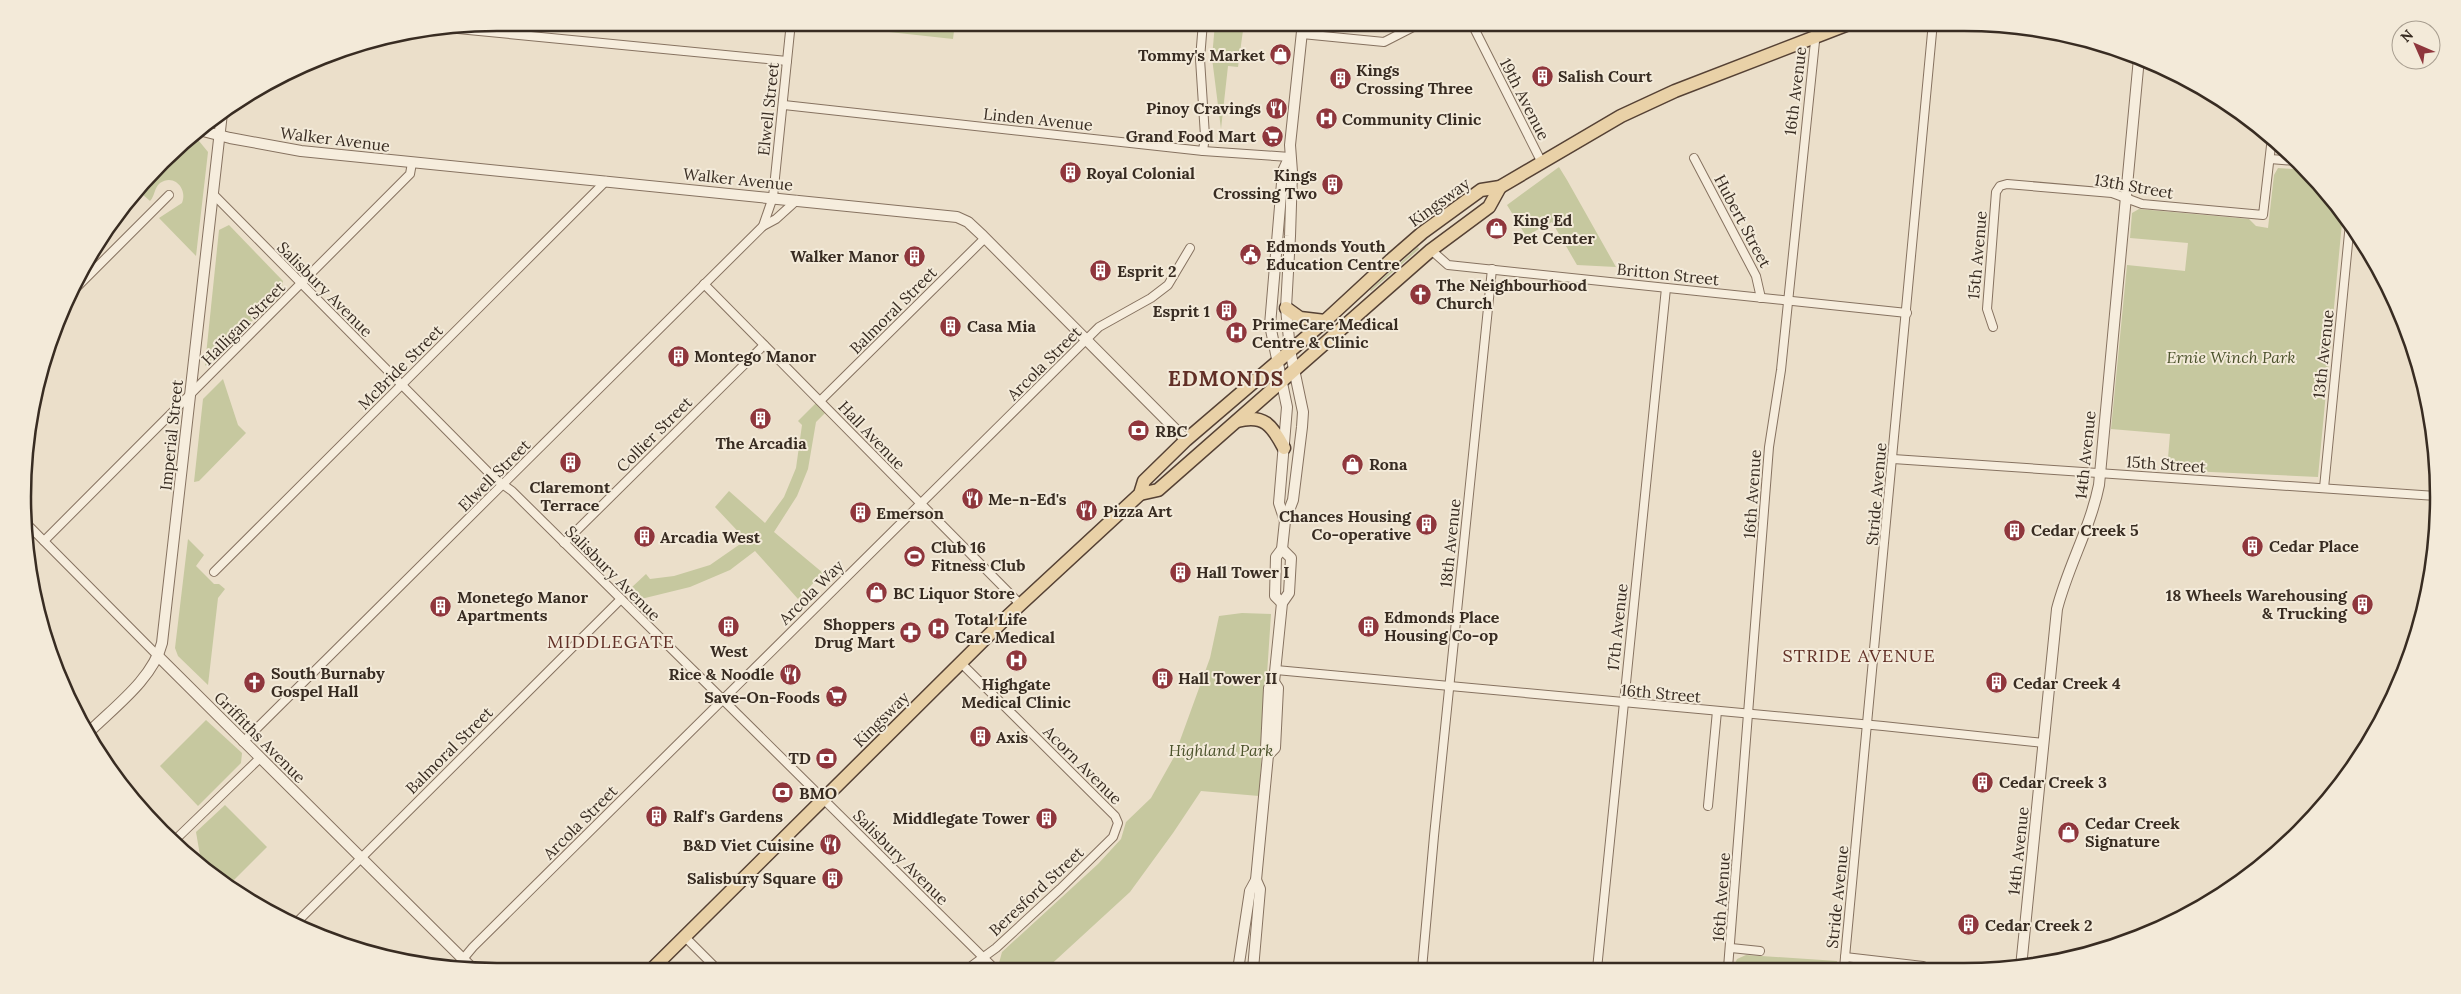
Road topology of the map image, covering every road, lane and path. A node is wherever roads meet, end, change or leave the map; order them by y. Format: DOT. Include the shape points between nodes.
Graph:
graph roads {
  1 [pos="483,31"];
  2 [pos="790,31"];
  3 [pos="1202,31"];
  4 [pos="1302,31"];
  5 [pos="1405,31"];
  6 [pos="1476,31"];
  7 [pos="1816,31"];
  8 [pos="1833,31"];
  9 [pos="1932,31"];
  10 [pos="1302,34"];
  11 [pos="1815,39"];
  12 [pos="787,61"];
  13 [pos="2138,66"];
  14 [pos="784,105"];
  15 [pos="221,121"];
  16 [pos="207,132"];
  17 [pos="220,136"];
  18 [pos="2271,147"];
  19 [pos="1203,151"];
  20 [pos="1290,157"];
  21 [pos="1694,158"];
  22 [pos="2270,159"];
  23 [pos="2285,160"];
  24 [pos="1541,161"];
  25 [pos="412,163"];
  26 [pos="606,181"];
  27 [pos="2000,186"];
  28 [pos="1500,187"];
  29 [pos="213,194"];
  30 [pos="169,195"];
  31 [pos="773,197"];
  32 [pos="2126,198"];
  33 [pos="797,200"];
  34 [pos="763,226"];
  35 [pos="2349,235"];
  36 [pos="985,238"];
  37 [pos="1190,248"];
  38 [pos="1431,250"];
  39 [pos="1492,270"];
  40 [pos="86,278"];
  41 [pos="301,284"];
  42 [pos="704,284"];
  43 [pos="1666,288"];
  44 [pos="1761,298"];
  45 [pos="1787,301"];
  46 [pos="1286,308"];
  47 [pos="1907,313"];
  48 [pos="1324,321"];
  49 [pos="1993,327"];
  50 [pos="1086,340"];
  51 [pos="764,345"];
  52 [pos="1290,350"];
  53 [pos="1277,361"];
  54 [pos="1294,371"];
  55 [pos="1282,381"];
  56 [pos="401,385"];
  57 [pos="191,394"];
  58 [pos="820,401"];
  59 [pos="1237,421"];
  60 [pos="1186,440"];
  61 [pos="1284,448"];
  62 [pos="1893,459"];
  63 [pos="2100,474"];
  64 [pos="504,484"];
  65 [pos="2324,488"];
  66 [pos="1140,494"];
  67 [pos="2430,496"];
  68 [pos="920,504"];
  69 [pos="1285,520"];
  70 [pos="32,529"];
  71 [pos="44,541"];
  72 [pos="564,543"];
  73 [pos="1282,549"];
  74 [pos="214,572"];
  75 [pos="621,599"];
  76 [pos="1282,603"];
  77 [pos="1020,604"];
  78 [pos="158,656"];
  79 [pos="961,663"];
  80 [pos="1276,670"];
  81 [pos="1449,687"];
  82 [pos="722,700"];
  83 [pos="1624,703"];
  84 [pos="1718,711"];
  85 [pos="1749,714"];
  86 [pos="1867,725"];
  87 [pos="93,728"];
  88 [pos="243,742"];
  89 [pos="2044,743"];
  90 [pos="260,758"];
  91 [pos="823,799"];
  92 [pos="1708,806"];
  93 [pos="1118,826"];
  94 [pos="179,836"];
  95 [pos="362,858"];
  96 [pos="1256,880"];
  97 [pos="300,919"];
  98 [pos="684,936"];
  99 [pos="1731,948"];
  100 [pos="1760,951"];
  101 [pos="983,957"];
  102 [pos="1845,957"];
  103 [pos="2022,959"];
  104 [pos="461,962"];
  105 [pos="658,963"];
  106 [pos="711,963"];
  107 [pos="975,963"];
  108 [pos="989,963"];
  109 [pos="1239,963"];
  110 [pos="1254,963"];
  111 [pos="1423,963"];
  112 [pos="1598,963"];
  113 [pos="1729,963"];
  114 [pos="1844,963"];
  115 [pos="1897,963"];
  1 -- 12 [label="street"];
  2 -- 12 [label="street, Elwell Street"];
  3 -- 19 [label="street"];
  4 -- 10 [label="street"];
  5 -- 10 [label="street" via="1384,42"];
  6 -- 24 [label="street, 19th Avenue"];
  7 -- 11 [label="street, 16th Avenue"];
  8 -- 11 [label="main road, Kingsway"];
  9 -- 47 [label="street, Stride Avenue"];
  10 -- 20 [label="street"];
  11 -- 24 [label="main road, Kingsway" via="1663,96 1597,128"];
  11 -- 45 [label="street, 16th Avenue"];
  12 -- 14 [label="street, Elwell Street"];
  13 -- 32 [label="street, 14th Avenue"];
  14 -- 19 [label="street, Linden Avenue"];
  14 -- 31 [label="street, Elwell Street"];
  15 -- 17 [label="street, Imperial Street"];
  16 -- 17 [label="street, Walker Avenue"];
  17 -- 25 [label="street, Walker Avenue" via="301,151"];
  17 -- 29 [label="street, Imperial Street"];
  18 -- 22 [label="street"];
  19 -- 20 [label="street, Linden Avenue"];
  20 -- 46 [label="street"];
  20 -- 53 [label="street" via="1284,171 1271,303 1270,325"];
  21 -- 44 [label="street, Hubert Street" via="1756,276"];
  22 -- 23 [label="street"];
  22 -- 32 [label="street, 13th Street" via="2262,215 2142,204"];
  24 -- 28 [label="main road, Kingsway"];
  25 -- 26 [label="street, Walker Avenue"];
  25 -- 41 [label="street, Halligan Street" via="410,174"];
  26 -- 31 [label="street, Walker Avenue"];
  26 -- 56 [label="street, McBride Street"];
  27 -- 32 [label="street, 13th Street" via="2112,193"];
  27 -- 49 [label="street, 15th Avenue" via="1996,192 1987,309"];
  28 -- 38 [label="main road, Kingsway" via="1489,207"];
  28 -- 48 [label="main road, Kingsway" via="1481,190 1422,233"];
  29 -- 41 [label="street, Salisbury Avenue"];
  29 -- 57 [label="street, Imperial Street"];
  30 -- 40 [label="street"];
  31 -- 33 [label="street, Walker Avenue"];
  31 -- 34 [label="street, Elwell Street"];
  32 -- 63 [label="street, 14th Avenue"];
  33 -- 34 [label="street, Elwell Street"];
  33 -- 36 [label="street, Walker Avenue" via="950,216 968,222"];
  34 -- 42 [label="street, Elwell Street"];
  35 -- 65 [label="street, 13th Avenue"];
  36 -- 50 [label="street, Walker Avenue"];
  36 -- 58 [label="street, Balmoral Street"];
  37 -- 50 [label="street, Arcola Street" via="1168,284 1151,298 1099,327"];
  38 -- 39 [label="street, Britton Street" via="1448,265"];
  38 -- 54 [label="main road, Kingsway"];
  39 -- 43 [label="street, Britton Street"];
  39 -- 81 [label="street, 18th Avenue"];
  41 -- 56 [label="street, Salisbury Avenue"];
  41 -- 57 [label="street, Halligan Street"];
  42 -- 51 [label="street, Hall Avenue"];
  42 -- 64 [label="street, Elwell Street"];
  43 -- 44 [label="street, Britton Street"];
  43 -- 83 [label="street, 17th Avenue"];
  44 -- 45 [label="street, Britton Street"];
  45 -- 47 [label="street, Britton Street"];
  45 -- 85 [label="street, 16th Avenue" via="1769,447"];
  46 -- 48 [label="main road" via="1300,318"];
  46 -- 52 [label="street"];
  47 -- 62 [label="street, Stride Avenue"];
  48 -- 52 [label="main road, Kingsway"];
  50 -- 60 [label="street, Walker Avenue"];
  50 -- 68 [label="street, Arcola Street"];
  51 -- 58 [label="street, Hall Avenue"];
  51 -- 72 [label="street, Collier Street"];
  52 -- 53 [label="main road, Kingsway"];
  52 -- 54 [label="street"];
  53 -- 55 [label="street"];
  53 -- 60 [label="main road, Kingsway"];
  54 -- 55 [label="main road, Kingsway"];
  54 -- 69 [label="street" via="1303,412 1293,500"];
  55 -- 59 [label="main road, Kingsway"];
  55 -- 61 [label="street" via="1287,407"];
  56 -- 64 [label="street, Salisbury Avenue" via="494,478"];
  56 -- 74 [label="street, McBride Street"];
  57 -- 71 [label="street, Halligan Street"];
  57 -- 78 [label="street, Imperial Street" via="165,624"];
  58 -- 68 [label="street, Hall Avenue"];
  59 -- 61 [label="main road" via="1249,418 1269,424"];
  59 -- 66 [label="main road, Kingsway" via="1158,490"];
  60 -- 66 [label="main road, Kingsway" via="1144,481"];
  61 -- 69 [label="street" via="1279,503"];
  62 -- 63 [label="street, 15th Street"];
  62 -- 86 [label="street, Stride Avenue"];
  63 -- 65 [label="street, 15th Street"];
  63 -- 89 [label="street, 14th Avenue" via="2091,520 2070,564 2057,609"];
  64 -- 72 [label="street, Salisbury Avenue"];
  64 -- 88 [label="street, Elwell Street"];
  65 -- 67 [label="street, 15th Street"];
  66 -- 77 [label="main road, Kingsway"];
  68 -- 77 [label="street, Hall Avenue"];
  68 -- 82 [label="street, Arcola Way"];
  69 -- 73 [label="street"];
  70 -- 71 [label="street, Griffiths Avenue"];
  71 -- 78 [label="street, Griffiths Avenue"];
  72 -- 75 [label="street, Salisbury Avenue"];
  73 -- 76 [label="street" via="1276,557 1275,589 1275,596"];
  73 -- 76 [label="street" via="1291,558 1289,593"];
  75 -- 82 [label="street, Salisbury Avenue"];
  75 -- 95 [label="street, Balmoral Street"];
  76 -- 80 [label="street"];
  77 -- 79 [label="main road, Kingsway"];
  78 -- 87 [label="street, Imperial Street" via="135,686"];
  78 -- 88 [label="street, Griffiths Avenue"];
  79 -- 91 [label="main road, Kingsway"];
  79 -- 93 [label="street, Acorn Avenue" via="1115,816"];
  80 -- 81 [label="street, 16th Street"];
  80 -- 96 [label="street" via="1269,688 1268,755"];
  81 -- 83 [label="street, 16th Street"];
  81 -- 111 [label="street, 18th Avenue"];
  82 -- 91 [label="street, Salisbury Avenue"];
  82 -- 104 [label="street, Arcola Street"];
  83 -- 84 [label="street, 16th Street"];
  83 -- 112 [label="street, 17th Avenue"];
  84 -- 85 [label="street, 16th Street"];
  84 -- 92 [label="street"];
  85 -- 86 [label="street, 16th Street"];
  85 -- 99 [label="street, 16th Avenue"];
  86 -- 89 [label="street, 16th Street"];
  86 -- 102 [label="street, Stride Avenue"];
  88 -- 90 [label="street, Griffiths Avenue"];
  89 -- 103 [label="street, 14th Avenue"];
  90 -- 94 [label="street"];
  90 -- 95 [label="street, Griffiths Avenue"];
  91 -- 98 [label="main road, Kingsway"];
  91 -- 101 [label="street, Salisbury Avenue"];
  93 -- 101 [label="street, Beresford Street" via="1113,837 1066,883"];
  95 -- 97 [label="street, Balmoral Street"];
  95 -- 104 [label="street, Griffiths Avenue"];
  96 -- 109 [label="street" via="1250,891"];
  96 -- 110 [label="street" via="1260,889"];
  98 -- 105 [label="main road, Kingsway"];
  98 -- 106 [label="street"];
  99 -- 100 [label="street"];
  99 -- 113 [label="street, 16th Avenue"];
  101 -- 107 [label="street, Beresford Street"];
  101 -- 108 [label="street, Salisbury Avenue"];
  102 -- 114 [label="street, Stride Avenue"];
  102 -- 115 [label="street"];
}
